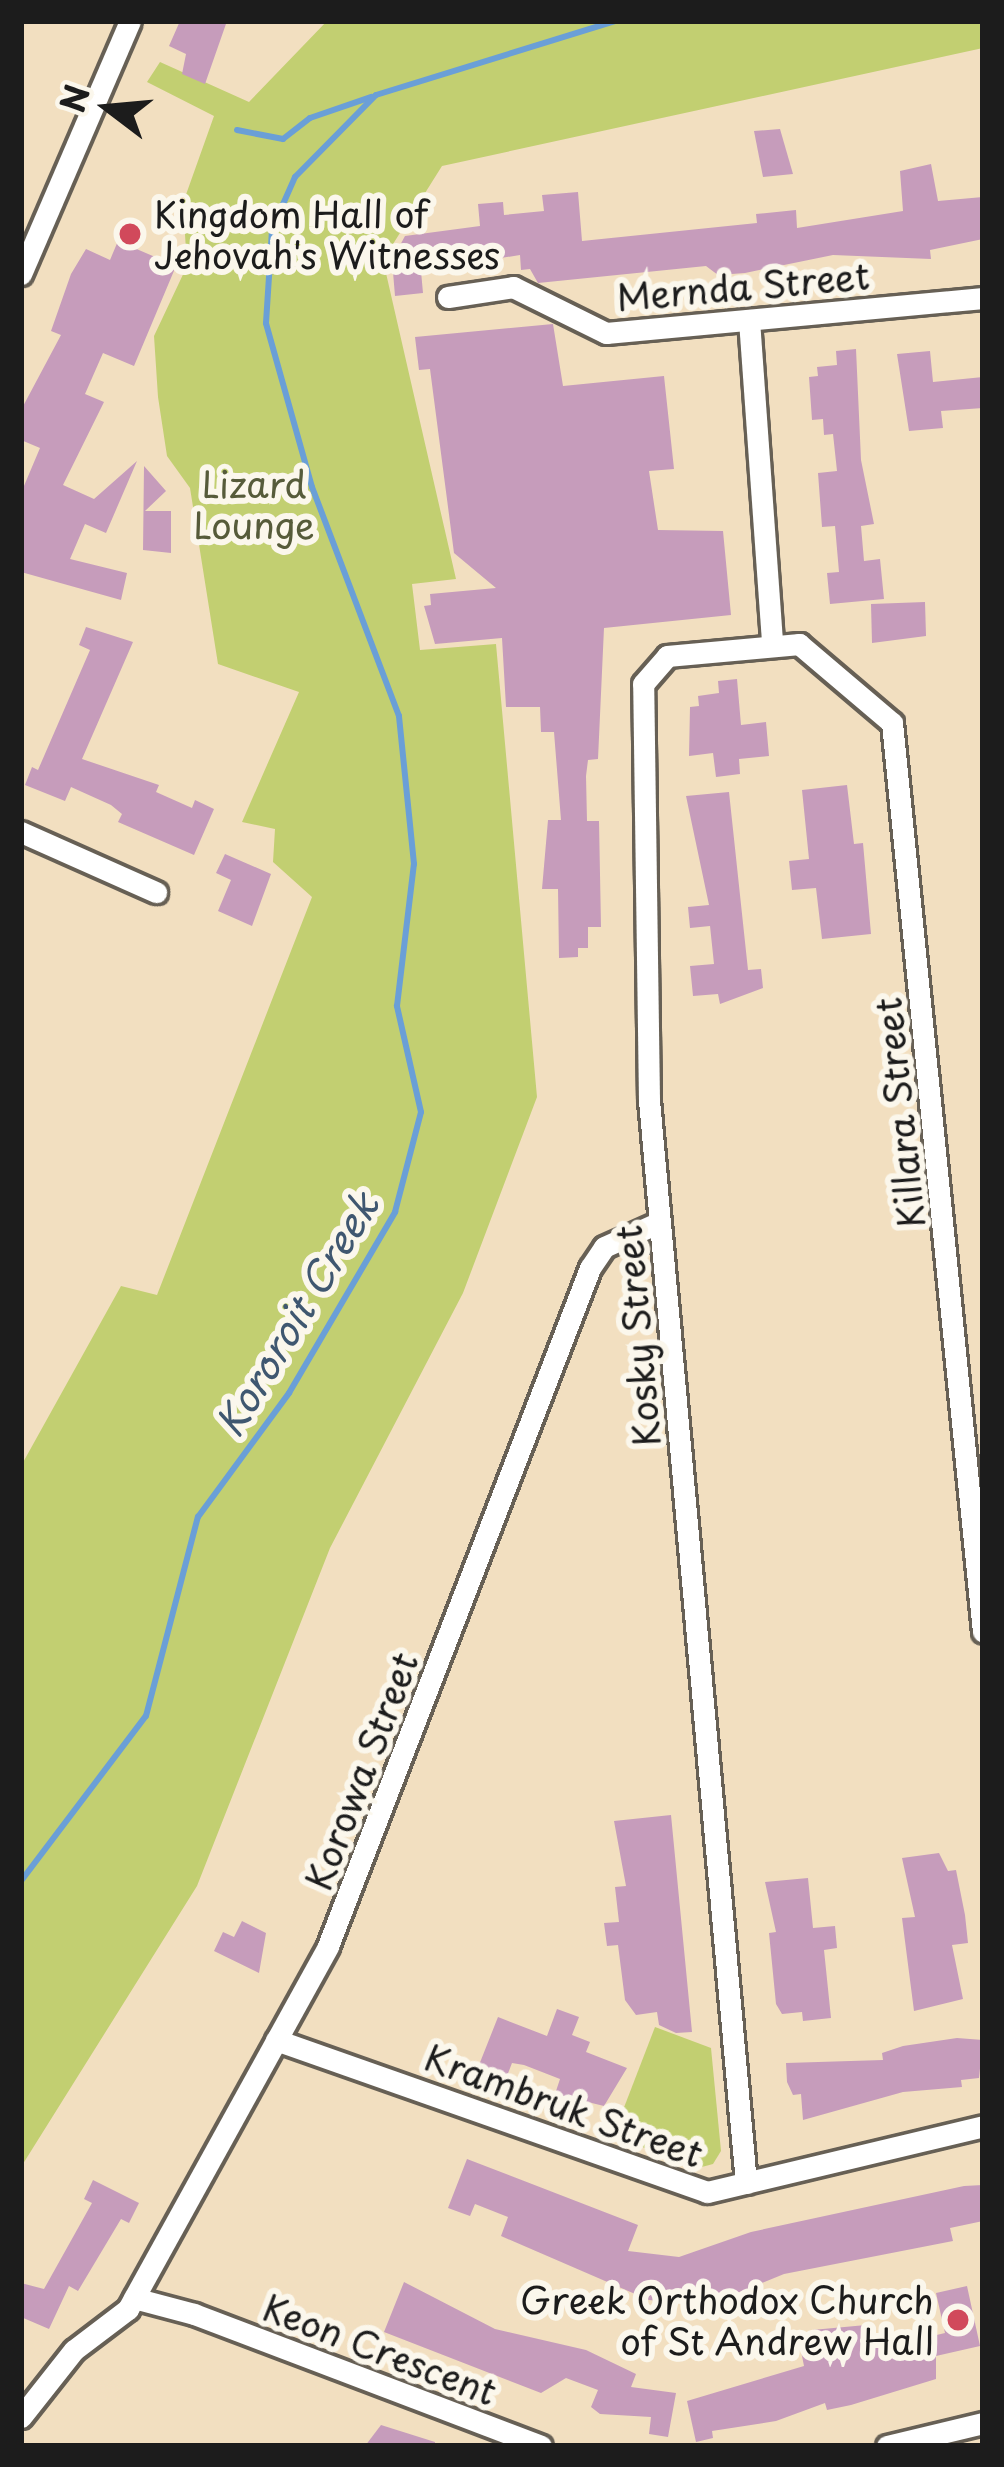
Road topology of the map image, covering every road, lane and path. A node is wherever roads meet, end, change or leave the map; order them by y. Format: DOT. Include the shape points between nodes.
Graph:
graph roads {
  1 [pos="130,21"];
  2 [pos="21,274"];
  3 [pos="448,297"];
  4 [pos="983,298"];
  5 [pos="749,320"];
  6 [pos="780,642"];
  7 [pos="21,832"];
  8 [pos="156,892"];
  9 [pos="661,1233"];
  10 [pos="983,1631"];
  11 [pos="281,2031"];
  12 [pos="983,2126"];
  13 [pos="752,2182"];
  14 [pos="138,2290"];
  15 [pos="21,2417"];
  16 [pos="983,2423"];
  17 [pos="542,2446"];
  18 [pos="887,2446"];
  1 -- 2 [label="street"];
  3 -- 5 [label="street, Mernda Street" via="513,287 606,333"];
  4 -- 5 [label="street, Mernda Street"];
  5 -- 6 [label="street"];
  6 -- 9 [label="street, Kosky Street" via="667,656 643,684 647,1032"];
  6 -- 10 [label="street, Killara Street" via="882,707 896,739"];
  7 -- 8 [label="street"];
  9 -- 11 [label="street, Korowa Street" via="604,1247 328,1946"];
  9 -- 13 [label="street, Kosky Street"];
  11 -- 13 [label="street, Krambruk Street" via="676,2186 707,2192"];
  11 -- 14 [label="street, Korowa Street"];
  12 -- 13 [label="street, Krambruk Street"];
  14 -- 15 [label="street, Korowa Street" via="116,2323 67,2357"];
  14 -- 17 [label="street, Keon Crescent"];
  16 -- 18 [label="street"];
}
